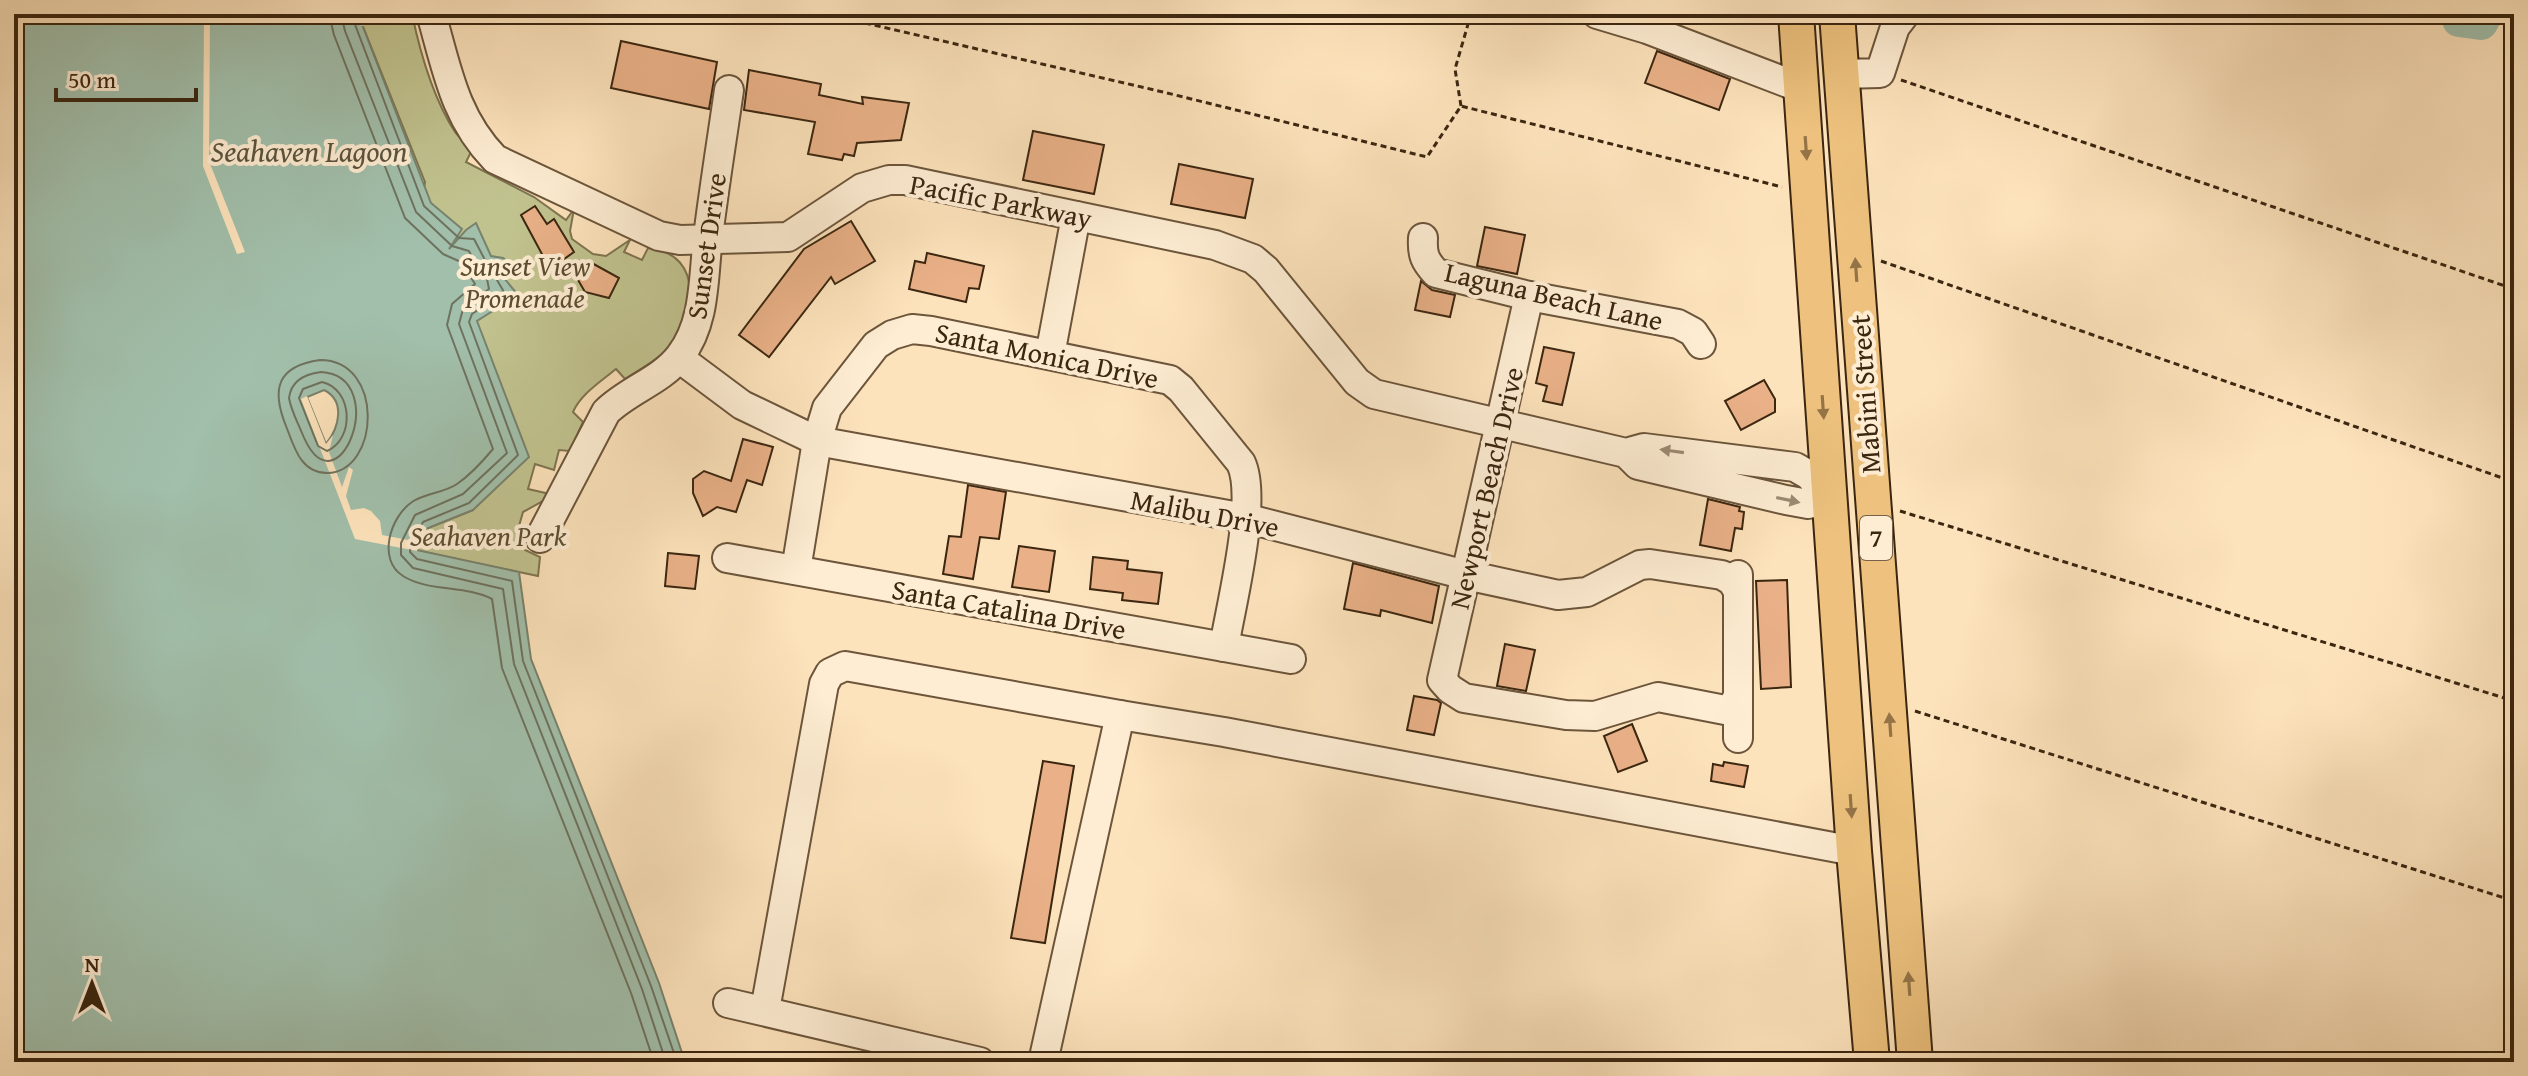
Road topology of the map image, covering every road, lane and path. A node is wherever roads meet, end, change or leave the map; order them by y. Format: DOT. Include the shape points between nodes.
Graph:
graph roads {
  1 [pos="826,14"];
  2 [pos="1471,14"];
  3 [pos="1597,14"];
  4 [pos="1796,14"];
  5 [pos="1837,14"];
  6 [pos="1905,14"];
  7 [pos="432,17"];
  8 [pos="1880,73"];
  9 [pos="1841,74"];
  10 [pos="1801,88"];
  11 [pos="729,90"];
  12 [pos="1461,106"];
  13 [pos="1809,193"];
  14 [pos="1076,216"];
  15 [pos="1423,238"];
  16 [pos="708,240"];
  17 [pos="1854,252"];
  18 [pos="2514,289"];
  19 [pos="1529,296"];
  20 [pos="1701,344"];
  21 [pos="1050,355"];
  22 [pos="679,358"];
  23 [pos="1500,424"];
  24 [pos="817,441"];
  25 [pos="1870,459"];
  26 [pos="2514,482"];
  27 [pos="1830,499"];
  28 [pos="1873,503"];
  29 [pos="1245,518"];
  30 [pos="540,538"];
  31 [pos="1877,549"];
  32 [pos="727,558"];
  33 [pos="796,570"];
  34 [pos="1466,575"];
  35 [pos="1224,647"];
  36 [pos="1291,659"];
  37 [pos="1738,697"];
  38 [pos="2514,701"];
  39 [pos="1888,703"];
  40 [pos="1120,715"];
  41 [pos="1738,738"];
  42 [pos="1854,851"];
  43 [pos="2514,901"];
  44 [pos="728,1003"];
  45 [pos="765,1010"];
  46 [pos="948,1059"];
  47 [pos="980,1062"];
  48 [pos="1043,1062"];
  49 [pos="1872,1062"];
  50 [pos="1915,1062"];
  1 -- 12 [label="path" via="1427,157"];
  2 -- 12 [label="path" via="1455,69"];
  3 -- 10 [label="street"];
  4 -- 10 [label="main road, Mabini Street / 7"];
  5 -- 9 [label="main road, Mabini Street / 7"];
  6 -- 8 [label="street" via="1895,27"];
  7 -- 16 [label="street, Pacific Parkway" via="465,122 495,159 659,236"];
  8 -- 9 [label="street"];
  8 -- 18 [label="path"];
  9 -- 17 [label="main road, Mabini Street / 7"];
  10 -- 13 [label="main road, Mabini Street / 7, one-way"];
  11 -- 16 [label="street, Sunset Drive"];
  12 -- 13 [label="path"];
  13 -- 27 [label="main road, Mabini Street / 7, one-way"];
  14 -- 16 [label="street, Pacific Parkway" via="889,180 862,188 788,237"];
  14 -- 21 [label="street"];
  14 -- 23 [label="street, Pacific Parkway" via="1215,245 1253,259 1366,389"];
  15 -- 19 [label="street, Laguna Beach Lane" via="1422,253 1436,273"];
  16 -- 22 [label="street, Sunset Drive" via="701,313"];
  25 -- 17 [label="main road, Mabini Street / 7, one-way"];
  17 -- 26 [label="path"];
  19 -- 20 [label="street, Laguna Beach Lane" via="1678,324"];
  19 -- 23 [label="street, Newport Beach Drive"];
  21 -- 24 [label="street, Santa Monica Drive" via="931,331 892,335 876,345 827,408"];
  21 -- 29 [label="street, Santa Monica Drive" via="1170,380 1181,389 1241,463"];
  22 -- 24 [label="street, Malibu Drive" via="742,405"];
  22 -- 30 [label="street, Sunset Drive" via="606,412"];
  23 -- 27 [label="street, Pacific Parkway" via="1626,453 1644,448 1748,476 1795,467"];
  23 -- 34 [label="street, Newport Beach Drive"];
  24 -- 29 [label="street, Malibu Drive"];
  24 -- 33 [label="street, Santa Monica Drive"];
  25 -- 27 [label="main road"];
  25 -- 28 [label="main road, Mabini Street / 7"];
  27 -- 31 [label="main road" via="1858,536"];
  27 -- 42 [label="main road, Mabini Street / 7, one-way"];
  28 -- 31 [label="main road, Mabini Street / 7"];
  28 -- 38 [label="path"];
  29 -- 34 [label="street, Malibu Drive"];
  29 -- 35 [label="street, Santa Monica Drive"];
  31 -- 39 [label="main road, Mabini Street / 7"];
  32 -- 33 [label="street, Santa Catalina Drive"];
  33 -- 35 [label="street, Santa Catalina Drive"];
  34 -- 37 [label="street, Malibu Drive" via="1558,595 1587,592 1650,564 1738,581"];
  34 -- 37 [label="street, Newport Beach Drive" via="1442,680 1464,698 1595,716 1658,697 1725,710"];
  35 -- 36 [label="street, Santa Catalina Drive"];
  37 -- 41 [label="street"];
  39 -- 43 [label="path"];
  50 -- 39 [label="main road, Mabini Street / 7, one-way"];
  40 -- 42 [label="street"];
  40 -- 45 [label="street" via="845,666 830,673"];
  40 -- 48 [label="street"];
  42 -- 49 [label="main road, Mabini Street / 7"];
  44 -- 45 [label="street"];
  45 -- 46 [label="street"];
  46 -- 47 [label="street"];
}
